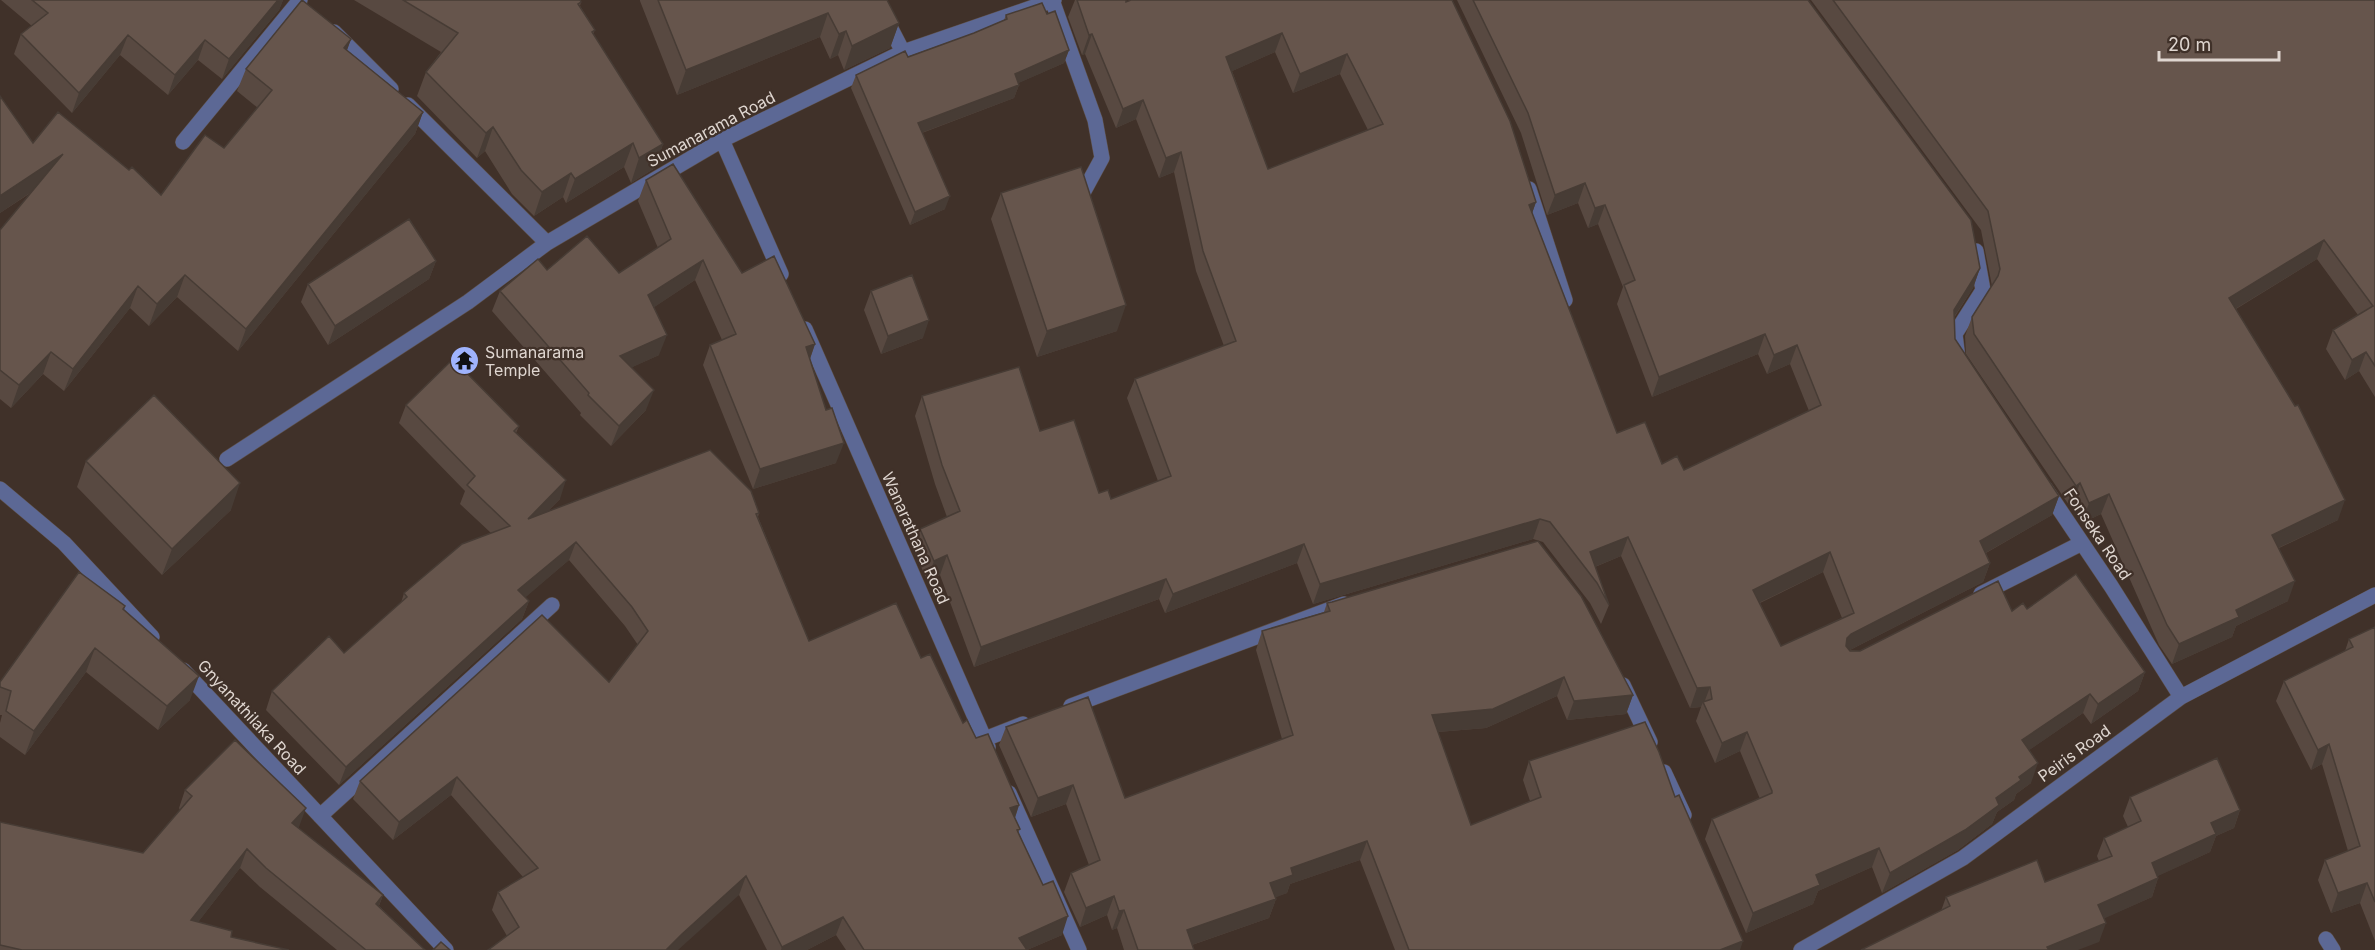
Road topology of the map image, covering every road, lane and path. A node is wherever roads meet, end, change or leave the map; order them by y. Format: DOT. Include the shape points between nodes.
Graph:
graph roads {
  1 [pos="876,0"];
  2 [pos="1053,0"];
  3 [pos="304,3"];
  4 [pos="327,25"];
  5 [pos="903,52"];
  6 [pos="722,140"];
  7 [pos="183,142"];
  8 [pos="1523,170"];
  9 [pos="1084,191"];
  10 [pos="1973,237"];
  11 [pos="547,243"];
  12 [pos="789,292"];
  13 [pos="798,314"];
  14 [pos="1570,317"];
  15 [pos="1963,367"];
  16 [pos="228,459"];
  17 [pos="2036,474"];
  18 [pos="0,489"];
  19 [pos="2082,543"];
  20 [pos="2375,595"];
  21 [pos="1356,601"];
  22 [pos="1965,602"];
  23 [pos="552,605"];
  24 [pos="160,646"];
  25 [pos="176,663"];
  26 [pos="1616,671"];
  27 [pos="2181,697"];
  28 [pos="1061,710"];
  29 [pos="1039,718"];
  30 [pos="985,739"];
  31 [pos="994,760"];
  32 [pos="1004,781"];
  33 [pos="320,816"];
  34 [pos="1692,833"];
  35 [pos="446,950"];
  36 [pos="1079,950"];
  37 [pos="1801,950"];
  1 -- 5 [label="street"];
  2 -- 5 [label="street, Sumanarama Road"];
  2 -- 9 [label="street" via="1095,120 1102,158"];
  3 -- 7 [label="street"];
  4 -- 11 [label="street"];
  5 -- 6 [label="street, Sumanarama Road"];
  6 -- 11 [label="street, Sumanarama Road"];
  6 -- 12 [label="street"];
  8 -- 14 [label="street"];
  10 -- 15 [label="street" via="1983,290 1955,334 1957,357"];
  11 -- 16 [label="street, Sumanarama Road" via="468,302"];
  13 -- 30 [label="street, Wanarathana Road"];
  17 -- 19 [label="street, Fonseka Road"];
  18 -- 24 [label="street" via="64,543"];
  19 -- 22 [label="street"];
  19 -- 27 [label="street, Fonseka Road"];
  20 -- 27 [label="street, Peiris Road"];
  21 -- 28 [label="street"];
  23 -- 33 [label="street"];
  25 -- 33 [label="street, Gnyanathilaka Road"];
  26 -- 34 [label="street"];
  27 -- 37 [label="street, Peiris Road" via="1962,858"];
  29 -- 30 [label="street"];
  30 -- 31 [label="street, Wanarathana Road"];
  32 -- 36 [label="street"];
  33 -- 35 [label="street, Gnyanathilaka Road"];
}
